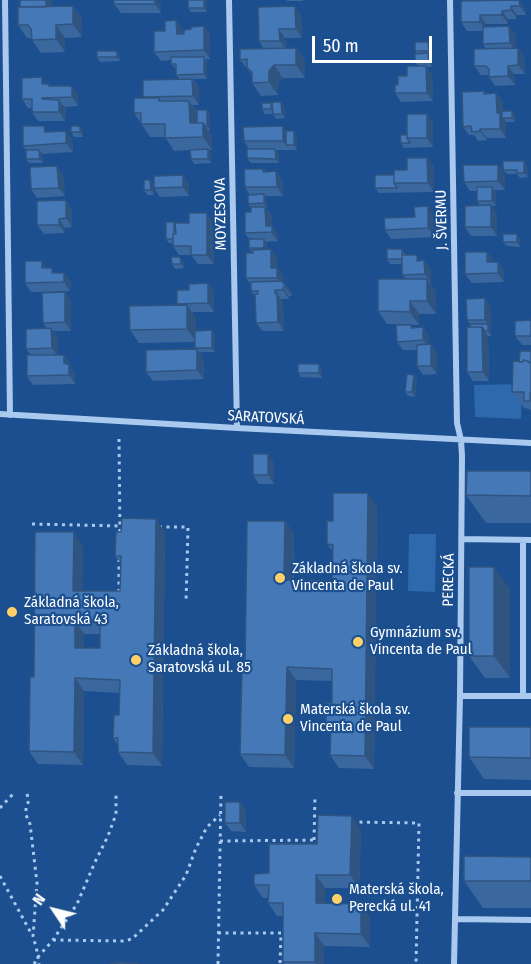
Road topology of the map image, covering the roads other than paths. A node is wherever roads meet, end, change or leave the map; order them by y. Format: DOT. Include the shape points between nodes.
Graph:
graph roads {
  1 [pos="5,0"];
  2 [pos="229,0"];
  3 [pos="450,0"];
  4 [pos="0,414"];
  5 [pos="10,415"];
  6 [pos="237,428"];
  7 [pos="461,440"];
  8 [pos="531,443"];
  9 [pos="462,539"];
  10 [pos="522,540"];
  11 [pos="531,540"];
  12 [pos="460,696"];
  13 [pos="523,696"];
  14 [pos="531,696"];
  15 [pos="457,793"];
  16 [pos="531,793"];
  17 [pos="455,919"];
  18 [pos="531,920"];
  19 [pos="454,964"];
  1 -- 5 [label="street"];
  2 -- 6 [label="street, MOYZESOVA"];
  3 -- 7 [label="street, J. ŠVERMU" via="457,423"];
  4 -- 5 [label="street, SARATOVSKÁ"];
  5 -- 6 [label="street, SARATOVSKÁ"];
  6 -- 7 [label="street, SARATOVSKÁ"];
  7 -- 8 [label="street, SARATOVSKÁ"];
  7 -- 9 [label="street, PERECKÁ"];
  9 -- 10 [label="street"];
  9 -- 12 [label="street, PERECKÁ"];
  10 -- 11 [label="street"];
  10 -- 13 [label="street"];
  12 -- 13 [label="street"];
  12 -- 15 [label="street, PERECKÁ"];
  13 -- 14 [label="street"];
  15 -- 16 [label="street"];
  15 -- 17 [label="street, PERECKÁ"];
  17 -- 18 [label="street"];
  17 -- 19 [label="street, PERECKÁ"];
}
